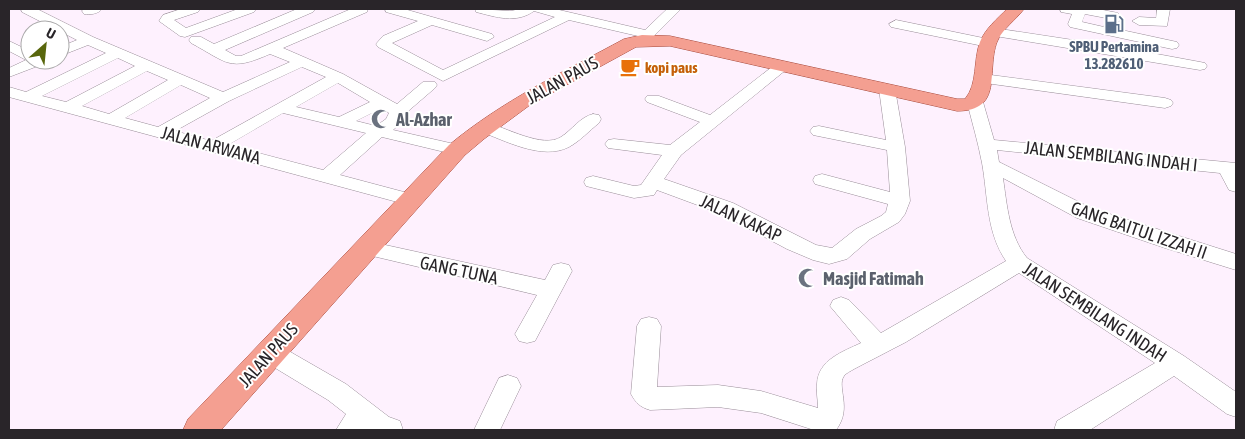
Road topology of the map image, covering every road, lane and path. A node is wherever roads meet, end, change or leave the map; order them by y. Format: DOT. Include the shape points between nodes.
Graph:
graph roads {
  1 [pos="27,9"];
  2 [pos="193,9"];
  3 [pos="249,9"];
  4 [pos="308,9"];
  5 [pos="362,9"];
  6 [pos="481,9"];
  7 [pos="529,9"];
  8 [pos="539,9"];
  9 [pos="674,9"];
  10 [pos="1016,9"];
  11 [pos="1066,9"];
  12 [pos="1081,9"];
  13 [pos="1163,9"];
  14 [pos="403,11"];
  15 [pos="431,15"];
  16 [pos="569,15"];
  17 [pos="1139,21"];
  18 [pos="896,24"];
  19 [pos="1110,32"];
  20 [pos="191,36"];
  21 [pos="486,37"];
  22 [pos="644,37"];
  23 [pos="991,38"];
  24 [pos="88,40"];
  25 [pos="1172,45"];
  26 [pos="70,48"];
  27 [pos="272,49"];
  28 [pos="214,50"];
  29 [pos="117,53"];
  30 [pos="302,62"];
  31 [pos="147,65"];
  32 [pos="782,66"];
  33 [pos="1200,66"];
  34 [pos="338,77"];
  35 [pos="982,79"];
  36 [pos="179,80"];
  37 [pos="429,85"];
  38 [pos="887,89"];
  39 [pos="9,92"];
  40 [pos="28,96"];
  41 [pos="223,98"];
  42 [pos="653,99"];
  43 [pos="382,102"];
  44 [pos="975,102"];
  45 [pos="1166,103"];
  46 [pos="70,107"];
  47 [pos="281,108"];
  48 [pos="398,111"];
  49 [pos="111,119"];
  50 [pos="593,119"];
  51 [pos="711,121"];
  52 [pos="341,122"];
  53 [pos="485,127"];
  54 [pos="378,131"];
  55 [pos="819,131"];
  56 [pos="161,132"];
  57 [pos="614,144"];
  58 [pos="214,146"];
  59 [pos="896,147"];
  60 [pos="457,150"];
  61 [pos="674,151"];
  62 [pos="989,154"];
  63 [pos="1232,169"];
  64 [pos="327,176"];
  65 [pos="822,180"];
  66 [pos="593,182"];
  67 [pos="654,182"];
  68 [pos="1236,186"];
  69 [pos="412,200"];
  70 [pos="900,201"];
  71 [pos="366,248"];
  72 [pos="1236,262"];
  73 [pos="1019,263"];
  74 [pos="841,306"];
  75 [pos="648,326"];
  76 [pos="528,334"];
  77 [pos="878,346"];
  78 [pos="271,353"];
  79 [pos="1175,363"];
  80 [pos="508,386"];
  81 [pos="1236,406"];
  82 [pos="356,422"];
  83 [pos="829,426"];
  84 [pos="200,430"];
  85 [pos="390,430"];
  86 [pos="487,430"];
  87 [pos="1067,430"];
  1 -- 24 [label="street"];
  2 -- 20 [label="street" via="165,20"];
  3 -- 20 [label="street"];
  4 -- 28 [label="street"];
  5 -- 27 [label="street"];
  6 -- 7 [label="street" via="512,16"];
  8 -- 16 [label="street"];
  9 -- 22 [label="street"];
  10 -- 23 [label="main road"];
  11 -- 19 [label="street" via="1078,11 1075,24"];
  12 -- 19 [label="street" via="1113,16"];
  13 -- 17 [label="street" via="1162,24"];
  14 -- 15 [label="street"];
  15 -- 16 [label="street" via="382,44 443,76"];
  15 -- 21 [label="street"];
  16 -- 22 [label="street"];
  18 -- 23 [label="street"];
  19 -- 25 [label="street"];
  20 -- 28 [label="street"];
  22 -- 32 [label="main road, JALAN PAUS"];
  22 -- 53 [label="main road, JALAN PAUS" via="523,101"];
  23 -- 33 [label="street" via="1120,51"];
  23 -- 35 [label="main road"];
  24 -- 26 [label="street"];
  24 -- 29 [label="street"];
  27 -- 28 [label="street" via="240,61"];
  27 -- 30 [label="street"];
  29 -- 31 [label="street"];
  29 -- 40 [label="street"];
  30 -- 34 [label="street"];
  30 -- 41 [label="street"];
  31 -- 36 [label="street"];
  31 -- 46 [label="street"];
  32 -- 38 [label="main road, JALAN PAUS"];
  32 -- 51 [label="street"];
  34 -- 43 [label="street"];
  34 -- 47 [label="street"];
  35 -- 44 [label="main road"];
  35 -- 45 [label="street"];
  36 -- 41 [label="street"];
  36 -- 49 [label="street"];
  37 -- 48 [label="street"];
  38 -- 44 [label="main road, JALAN PAUS" via="957,104"];
  38 -- 59 [label="street"];
  39 -- 40 [label="street, JALAN ARWANA"];
  40 -- 46 [label="street, JALAN ARWANA"];
  41 -- 56 [label="street"];
  42 -- 51 [label="street"];
  43 -- 48 [label="street"];
  43 -- 52 [label="street"];
  44 -- 62 [label="street, JALAN SEMBILANG INDAH"];
  46 -- 49 [label="street, JALAN ARWANA"];
  47 -- 52 [label="street"];
  47 -- 58 [label="street"];
  48 -- 54 [label="street" via="395,120"];
  49 -- 56 [label="street, JALAN ARWANA"];
  50 -- 53 [label="street" via="562,144 554,146"];
  51 -- 61 [label="street"];
  52 -- 54 [label="street"];
  53 -- 60 [label="main road, JALAN PAUS"];
  54 -- 60 [label="street"];
  54 -- 64 [label="street"];
  55 -- 59 [label="street"];
  56 -- 58 [label="street, JALAN ARWANA"];
  57 -- 61 [label="street"];
  58 -- 64 [label="street, JALAN ARWANA"];
  59 -- 70 [label="street"];
  60 -- 69 [label="main road, JALAN PAUS"];
  61 -- 67 [label="street"];
  62 -- 63 [label="street, JALAN SEMBILANG INDAH I"];
  62 -- 72 [label="street, GANG BAITUL IZZAH II" via="1068,206"];
  62 -- 73 [label="street, JALAN SEMBILANG INDAH" via="1006,242"];
  63 -- 68 [label="street"];
  64 -- 69 [label="street, JALAN ARWANA"];
  65 -- 70 [label="street"];
  66 -- 67 [label="street" via="641,193"];
  67 -- 70 [label="street, JALAN KAKAP" via="726,208 812,252 828,256 845,252 864,234 891,218"];
  69 -- 71 [label="main road, JALAN PAUS"];
  71 -- 76 [label="street, GANG TUNA" via="556,281"];
  71 -- 78 [label="main road, JALAN PAUS"];
  73 -- 77 [label="street"];
  73 -- 79 [label="street, JALAN SEMBILANG INDAH"];
  74 -- 77 [label="street"];
  75 -- 83 [label="street" via="644,394 650,399 718,396 761,402"];
  77 -- 83 [label="street" via="834,370 828,384"];
  78 -- 82 [label="street" via="337,392"];
  78 -- 84 [label="main road, JALAN PAUS"];
  79 -- 81 [label="street, JALAN SEMBILANG INDAH"];
  79 -- 87 [label="street"];
  80 -- 86 [label="street"];
  82 -- 85 [label="street"];
}
